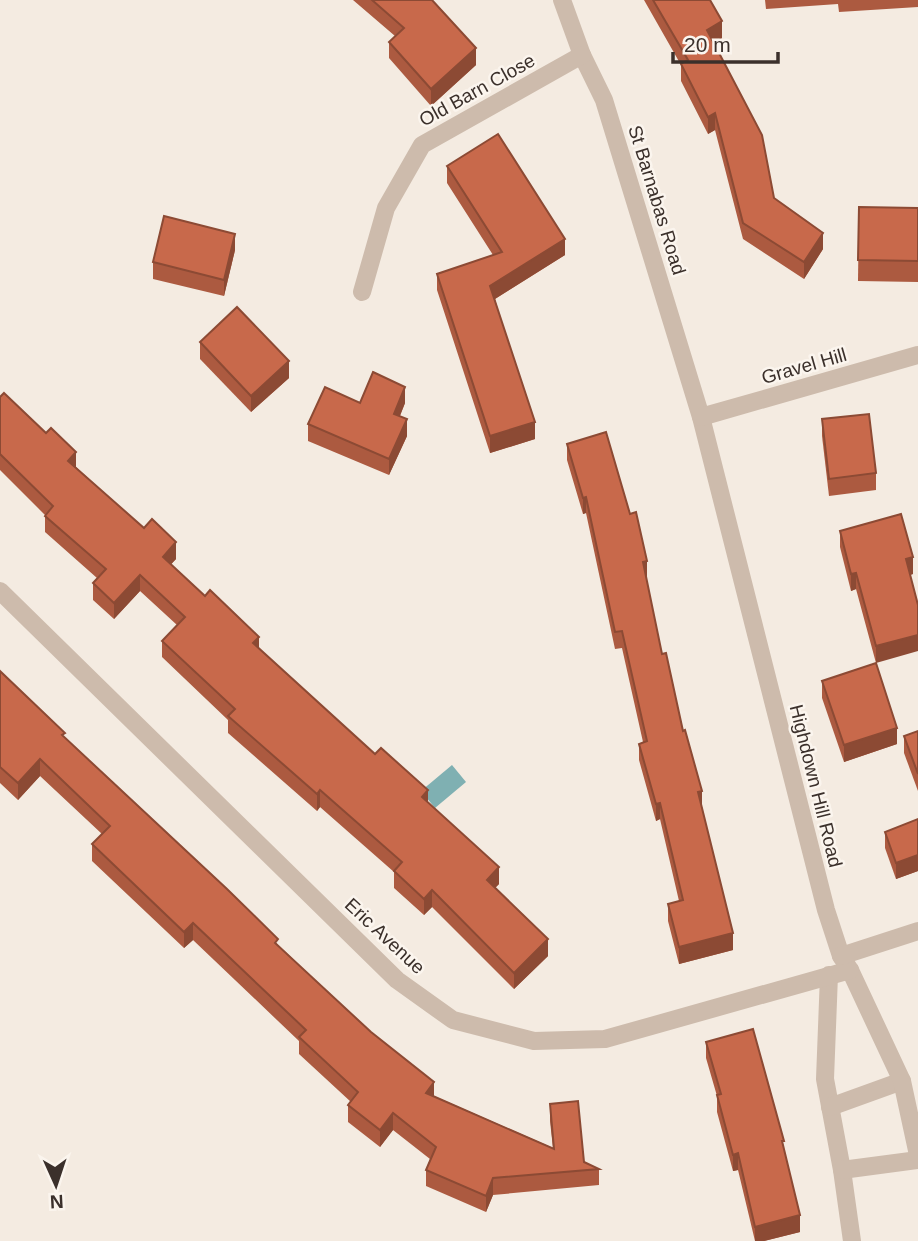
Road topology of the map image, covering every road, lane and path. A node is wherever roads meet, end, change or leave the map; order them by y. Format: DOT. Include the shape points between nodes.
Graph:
graph roads {
  1 [pos="562,0"];
  2 [pos="582,55"];
  3 [pos="362,292"];
  4 [pos="918,355"];
  5 [pos="701,417"];
  6 [pos="0,591"];
  7 [pos="918,931"];
  8 [pos="845,963"];
  9 [pos="829,975"];
  10 [pos="902,1081"];
  11 [pos="830,1107"];
  12 [pos="918,1155"];
  13 [pos="918,1160"];
  14 [pos="842,1170"];
  15 [pos="852,1241"];
  1 -- 2 [label="street, St Barnabas Road"];
  2 -- 3 [label="street, Old Barn Close" via="422,145 386,208"];
  2 -- 5 [label="street, St Barnabas Road" via="604,100"];
  4 -- 5 [label="street, Gravel Hill"];
  5 -- 8 [label="street, Highdown Hill Road" via="826,910"];
  6 -- 9 [label="street, Eric Avenue" via="397,980 453,1020 534,1041 605,1039"];
  7 -- 8 [label="street, Eric Avenue"];
  8 -- 9 [label="street, Eric Avenue"];
  8 -- 10 [label="street, Highdown Hill Road"];
  9 -- 11 [label="street" via="825,1079"];
  10 -- 11 [label="street"];
  10 -- 12 [label="street, Highdown Hill Road"];
  11 -- 14 [label="street"];
  13 -- 14 [label="street"];
  14 -- 15 [label="street"];
}
